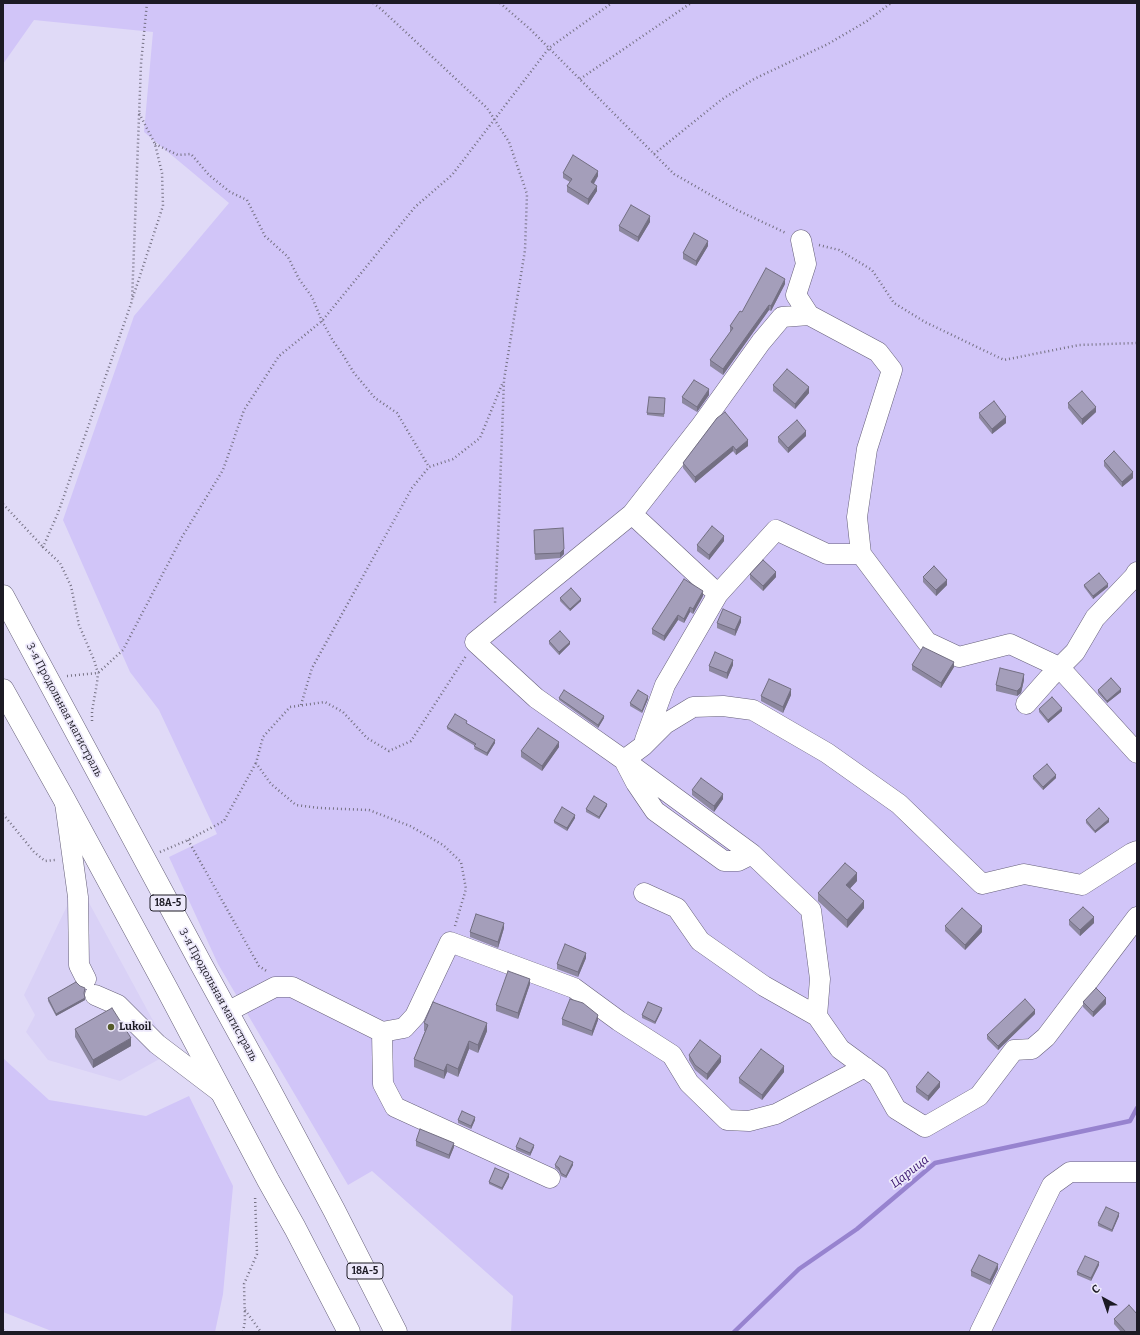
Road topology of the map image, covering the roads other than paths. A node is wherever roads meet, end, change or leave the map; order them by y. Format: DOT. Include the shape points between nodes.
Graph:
graph roads {
  1 [pos="801,240"];
  2 [pos="809,315"];
  3 [pos="632,514"];
  4 [pos="861,554"];
  5 [pos="1137,572"];
  6 [pos="718,594"];
  7 [pos="3,596"];
  8 [pos="1059,667"];
  9 [pos="3,690"];
  10 [pos="1026,704"];
  11 [pos="643,746"];
  12 [pos="1137,753"];
  13 [pos="624,760"];
  14 [pos="64,799"];
  15 [pos="1137,851"];
  16 [pos="644,893"];
  17 [pos="1137,917"];
  18 [pos="227,1012"];
  19 [pos="817,1016"];
  20 [pos="382,1032"];
  21 [pos="865,1067"];
  22 [pos="224,1095"];
  23 [pos="1137,1172"];
  24 [pos="550,1178"];
  25 [pos="349,1332"];
  26 [pos="396,1332"];
  27 [pos="980,1332"];
  1 -- 2 [label="lane" via="806,264 796,295"];
  2 -- 3 [label="lane" via="782,317 761,342 700,428"];
  2 -- 4 [label="lane" via="878,352 892,370 867,449 857,517"];
  3 -- 6 [label="lane"];
  3 -- 13 [label="lane" via="475,642 536,698"];
  4 -- 6 [label="lane" via="828,554 776,530"];
  4 -- 8 [label="lane" via="927,642 959,657 1010,644"];
  5 -- 8 [label="lane" via="1095,618 1074,652"];
  6 -- 11 [label="lane" via="665,686"];
  7 -- 18 [label="highway, 3-я Продольная магистраль / 18А-5"];
  8 -- 10 [label="lane"];
  8 -- 12 [label="lane"];
  9 -- 14 [label="highway"];
  11 -- 13 [label="lane"];
  11 -- 15 [label="lane" via="665,724 693,707 724,706 752,710 827,753 899,804 982,884 1024,874 1082,885"];
  13 -- 19 [label="lane" via="752,854 811,910 820,979"];
  14 -- 22 [label="highway"];
  14 -- 22 [label="lane" via="78,897 79,964 91,987 118,1006 157,1044"];
  16 -- 19 [label="lane" via="677,908 700,941 764,986"];
  17 -- 21 [label="lane" via="1046,1037 1032,1049 1014,1050 980,1096 925,1127 896,1109 878,1077"];
  18 -- 20 [label="lane" via="275,987 292,987"];
  18 -- 26 [label="highway, 3-я Продольная магистраль / 18А-5" via="334,1210"];
  19 -- 21 [label="lane" via="840,1049"];
  20 -- 21 [label="lane" via="404,1028 416,1016 450,942 574,988 672,1055 689,1083 727,1120 749,1121 776,1114"];
  20 -- 24 [label="lane" via="383,1084 395,1107"];
  22 -- 25 [label="highway"];
  23 -- 27 [label="lane" via="1070,1172 1052,1185"];
}
